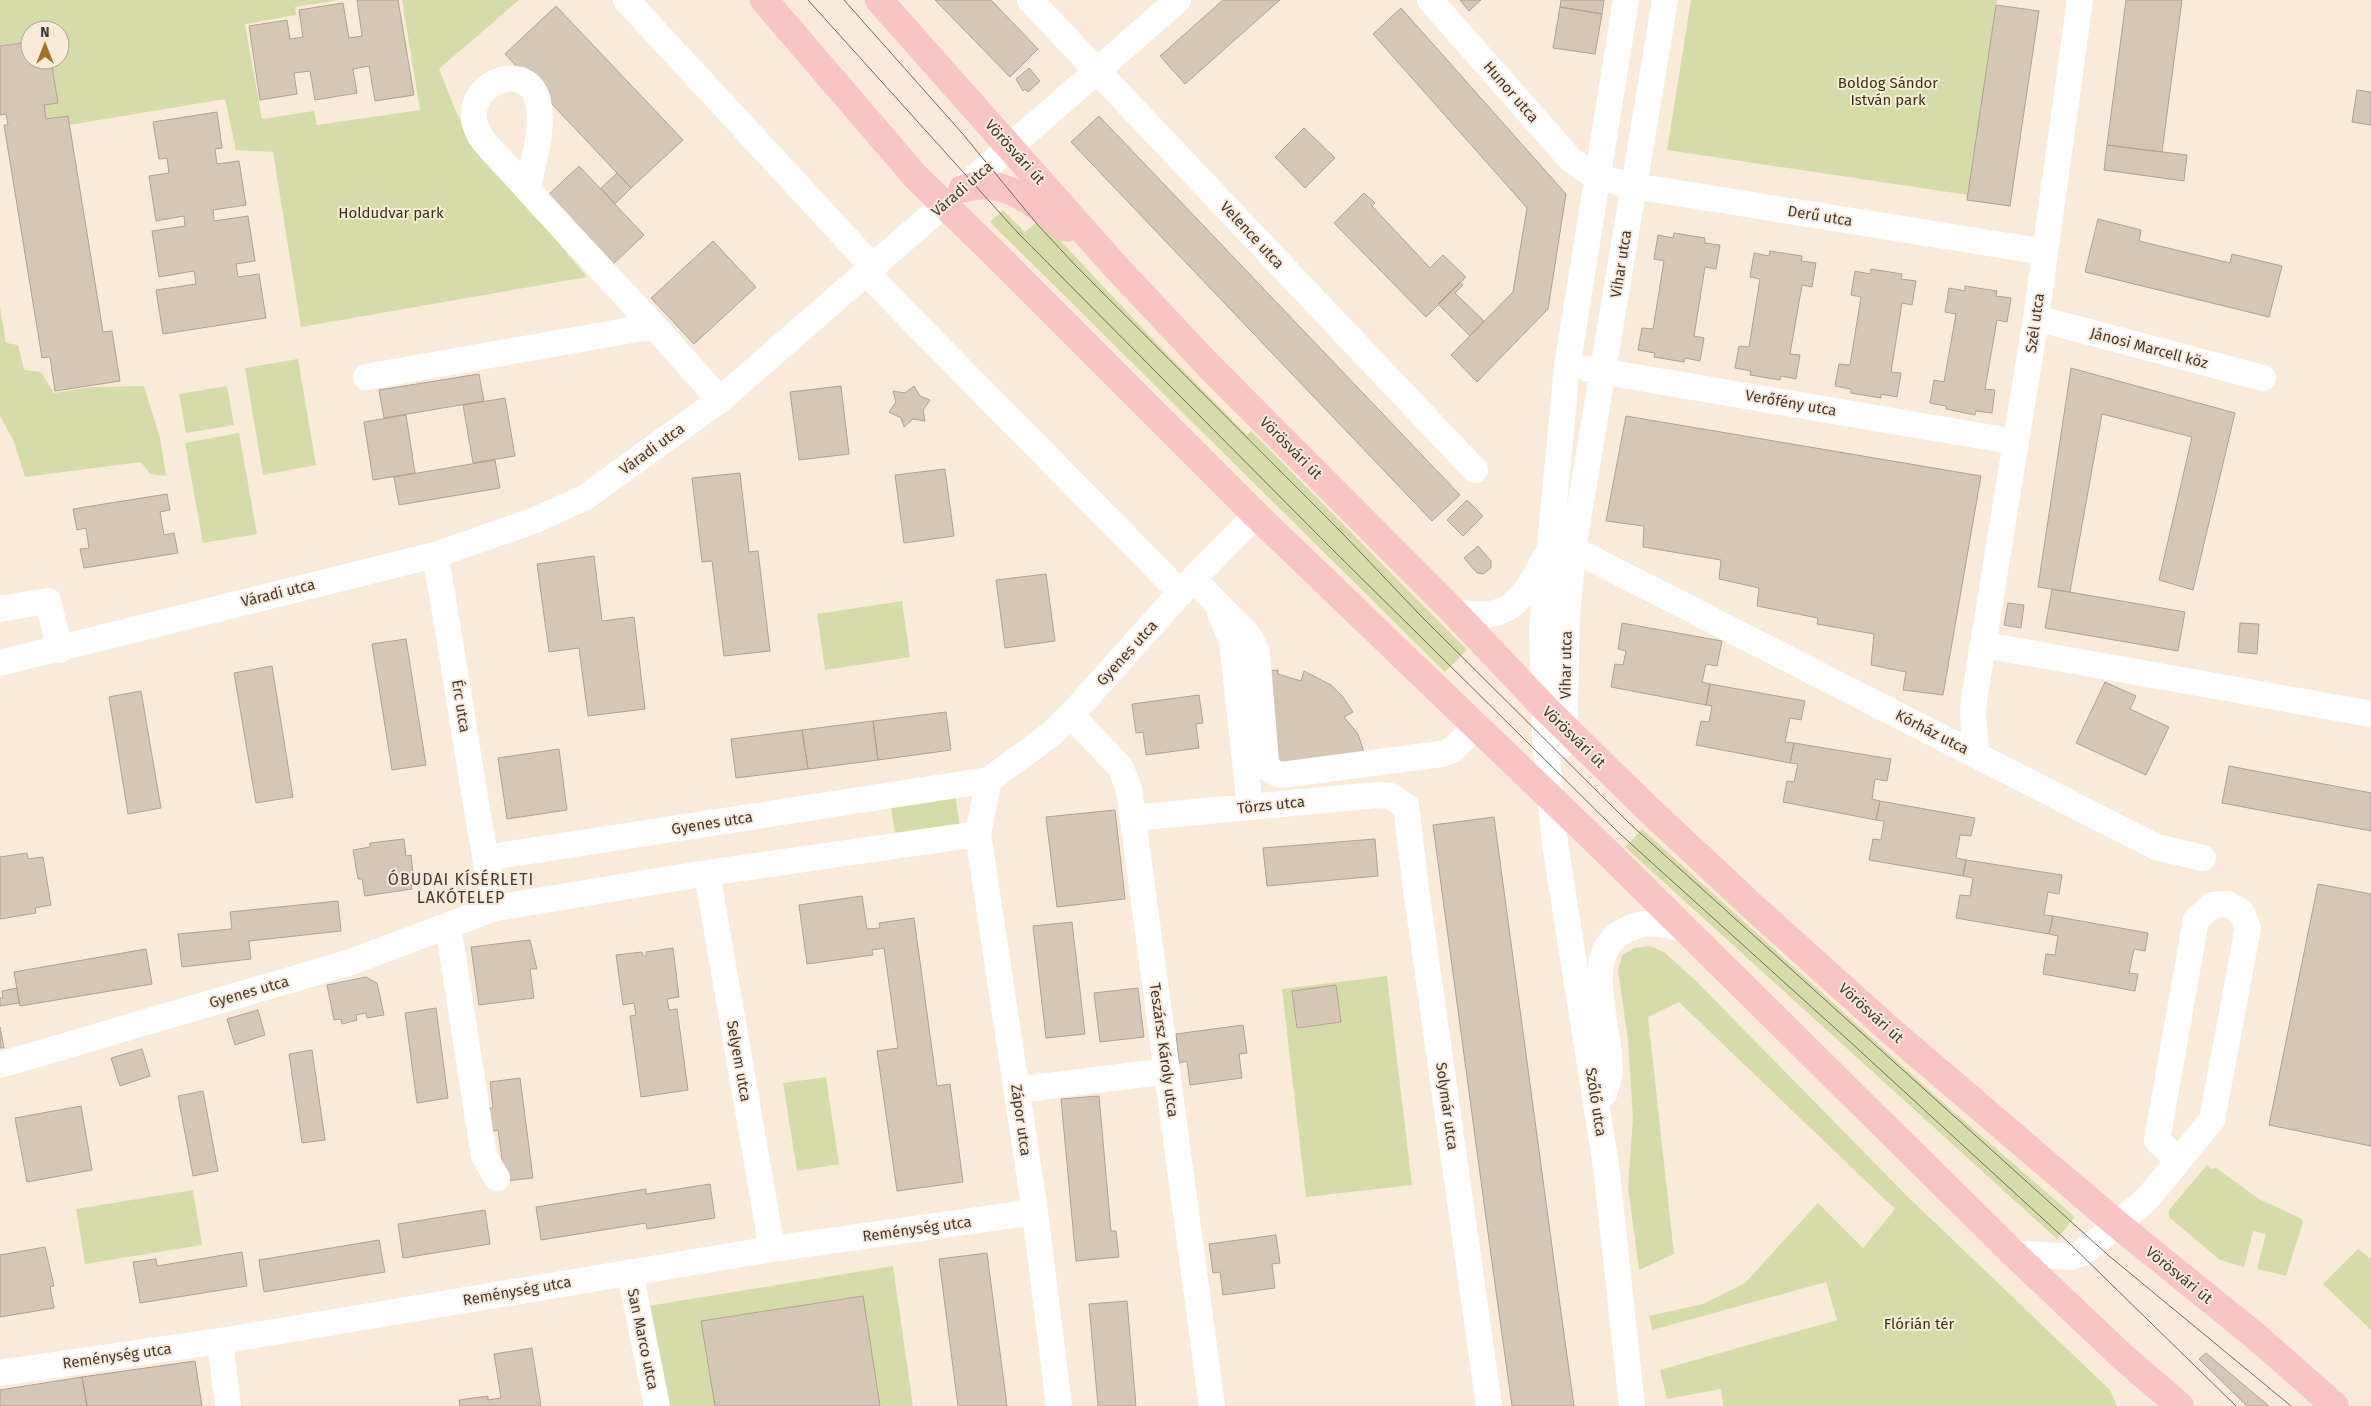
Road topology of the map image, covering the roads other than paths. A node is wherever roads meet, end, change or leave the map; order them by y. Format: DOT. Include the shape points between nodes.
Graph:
graph roads {
  1 [pos="626,0"];
  2 [pos="764,0"];
  3 [pos="879,0"];
  4 [pos="1030,0"];
  5 [pos="1178,0"];
  6 [pos="1430,0"];
  7 [pos="1626,0"];
  8 [pos="1665,0"];
  9 [pos="2080,0"];
  10 [pos="1096,70"];
  11 [pos="1010,147"];
  12 [pos="1596,177"];
  13 [pos="1634,186"];
  14 [pos="528,189"];
  15 [pos="953,197"];
  16 [pos="2045,252"];
  17 [pos="1115,266"];
  18 [pos="869,269"];
  19 [pos="2036,318"];
  20 [pos="654,326"];
  21 [pos="1567,367"];
  22 [pos="1604,371"];
  23 [pos="366,377"];
  24 [pos="2263,378"];
  25 [pos="720,400"];
  26 [pos="2016,442"];
  27 [pos="1475,470"];
  28 [pos="1256,515"];
  29 [pos="1561,550"];
  30 [pos="435,555"];
  31 [pos="1188,585"];
  32 [pos="0,609"];
  33 [pos="1453,611"];
  34 [pos="1985,645"];
  35 [pos="60,650"];
  36 [pos="0,663"];
  37 [pos="1544,708"];
  38 [pos="2371,714"];
  39 [pos="1071,715"];
  40 [pos="1476,727"];
  41 [pos="1565,727"];
  42 [pos="1976,754"];
  43 [pos="989,780"];
  44 [pos="1552,799"];
  45 [pos="1406,806"];
  46 [pos="1250,807"];
  47 [pos="1133,818"];
  48 [pos="978,834"];
  49 [pos="485,858"];
  50 [pos="2203,858"];
  51 [pos="707,874"];
  52 [pos="495,908"];
  53 [pos="448,926"];
  54 [pos="1683,929"];
  55 [pos="0,1065"];
  56 [pos="1167,1071"];
  57 [pos="1017,1090"];
  58 [pos="1599,1114"];
  59 [pos="2178,1160"];
  60 [pos="497,1178"];
  61 [pos="1035,1212"];
  62 [pos="2118,1226"];
  63 [pos="772,1249"];
  64 [pos="2013,1253"];
  65 [pos="630,1272"];
  66 [pos="220,1342"];
  67 [pos="0,1373"];
  68 [pos="228,1406"];
  69 [pos="657,1406"];
  70 [pos="1059,1406"];
  71 [pos="1212,1406"];
  72 [pos="1489,1406"];
  73 [pos="1632,1406"];
  74 [pos="2180,1406"];
  75 [pos="2335,1406"];
  1 -- 18 [label="street" via="835,227"];
  2 -- 15 [label="main road" via="911,172"];
  3 -- 11 [label="main road, Vörösvári út"];
  4 -- 10 [label="street, Velence utca"];
  5 -- 10 [label="street, Váradi utca"];
  6 -- 12 [label="street, Hunor utca" via="1571,160"];
  7 -- 12 [label="street, Vihar utca"];
  8 -- 13 [label="street, Vihar utca"];
  9 -- 16 [label="street, Szél utca"];
  10 -- 11 [label="street, Váradi utca"];
  10 -- 27 [label="street, Velence utca"];
  11 -- 15 [label="street, Váradi utca"];
  11 -- 17 [label="main road, Vörösvári út"];
  12 -- 13 [label="street, Derű utca"];
  12 -- 21 [label="street, Vihar utca"];
  13 -- 16 [label="street, Derű utca"];
  13 -- 22 [label="street, Vihar utca"];
  14 -- 20 [label="street"];
  15 -- 17 [label="main road" via="988,185 1018,194"];
  15 -- 18 [label="street, Váradi utca"];
  15 -- 28 [label="main road" via="997,256"];
  16 -- 19 [label="street, Szél utca"];
  17 -- 33 [label="main road, Vörösvári út" via="1209,366"];
  18 -- 25 [label="street, Váradi utca"];
  18 -- 31 [label="street"];
  19 -- 24 [label="street, Jánosi Marcell köz"];
  19 -- 26 [label="street, Szél utca"];
  20 -- 23 [label="street"];
  20 -- 25 [label="street"];
  21 -- 22 [label="street, Verőfény utca"];
  21 -- 29 [label="street, Vihar utca" via="1555,506"];
  22 -- 26 [label="street, Verőfény utca"];
  22 -- 29 [label="street, Vihar utca"];
  25 -- 30 [label="street, Váradi utca" via="584,498 533,521"];
  26 -- 34 [label="street, Szél utca"];
  28 -- 31 [label="street, Gyenes utca"];
  28 -- 40 [label="main road"];
  29 -- 33 [label="street" via="1516,602 1497,613 1485,616"];
  29 -- 37 [label="street, Vihar utca" via="1542,629"];
  29 -- 41 [label="street, Vihar utca" via="1567,616"];
  29 -- 42 [label="street, Kórház utca"];
  30 -- 35 [label="street, Váradi utca"];
  30 -- 49 [label="street, Érc utca"];
  31 -- 39 [label="street, Gyenes utca"];
  31 -- 40 [label="street" via="1250,636 1258,652 1266,762 1270,770 1281,776 1441,754 1452,750"];
  31 -- 46 [label="street" via="1220,612 1229,630"];
  32 -- 35 [label="street" via="48,601"];
  33 -- 37 [label="main road, Vörösvári út"];
  34 -- 38 [label="street"];
  34 -- 42 [label="street, Kórház utca" via="1973,711"];
  35 -- 36 [label="street, Váradi utca"];
  37 -- 41 [label="main road, Vörösvári út"];
  37 -- 44 [label="street, Vihar utca" via="1546,761"];
  39 -- 43 [label="street, Gyenes utca" via="1050,735"];
  39 -- 47 [label="street, Teszársz Károly utca" via="1121,768 1129,790"];
  40 -- 44 [label="main road"];
  41 -- 44 [label="street, Vihar utca" via="1562,777"];
  41 -- 62 [label="main road, Vörösvári út" via="1759,913"];
  42 -- 50 [label="street" via="2156,847"];
  43 -- 48 [label="street"];
  43 -- 49 [label="street, Gyenes utca"];
  44 -- 54 [label="main road"];
  44 -- 58 [label="street, Szőlő utca" via="1561,886"];
  45 -- 46 [label="street, Törzs utca" via="1390,796 1376,794"];
  45 -- 72 [label="street, Solymár utca"];
  46 -- 47 [label="street, Törzs utca"];
  47 -- 56 [label="street, Teszársz Károly utca"];
  48 -- 51 [label="street, Gyenes utca"];
  48 -- 57 [label="street, Zápor utca"];
  49 -- 52 [label="street"];
  51 -- 52 [label="street, Gyenes utca"];
  51 -- 63 [label="street, Selyem utca"];
  52 -- 53 [label="street, Gyenes utca"];
  53 -- 55 [label="street, Gyenes utca" via="343,965"];
  53 -- 60 [label="street" via="484,1156"];
  54 -- 58 [label="street" via="1654,923 1638,925 1621,932 1604,951 1600,976 1610,1072"];
  54 -- 64 [label="main road" via="1872,1111"];
  56 -- 57 [label="street"];
  56 -- 71 [label="street, Teszársz Károly utca"];
  57 -- 61 [label="street, Zápor utca"];
  58 -- 73 [label="street, Szőlő utca"];
  59 -- 59 [label="street" via="2157,1140 2196,920 2212,905 2227,904 2242,910 2248,928 2212,1120"];
  59 -- 62 [label="street" via="2147,1199"];
  61 -- 63 [label="street, Reménység utca"];
  61 -- 70 [label="street, Zápor utca"];
  62 -- 64 [label="street" via="2080,1254 2070,1257"];
  62 -- 75 [label="main road, Vörösvári út" via="2253,1334"];
  63 -- 65 [label="street, Reménység utca"];
  64 -- 74 [label="main road"];
  65 -- 66 [label="street, Reménység utca"];
  65 -- 69 [label="street, San Marco utca"];
  66 -- 67 [label="street, Reménység utca"];
  66 -- 68 [label="street"];
}
